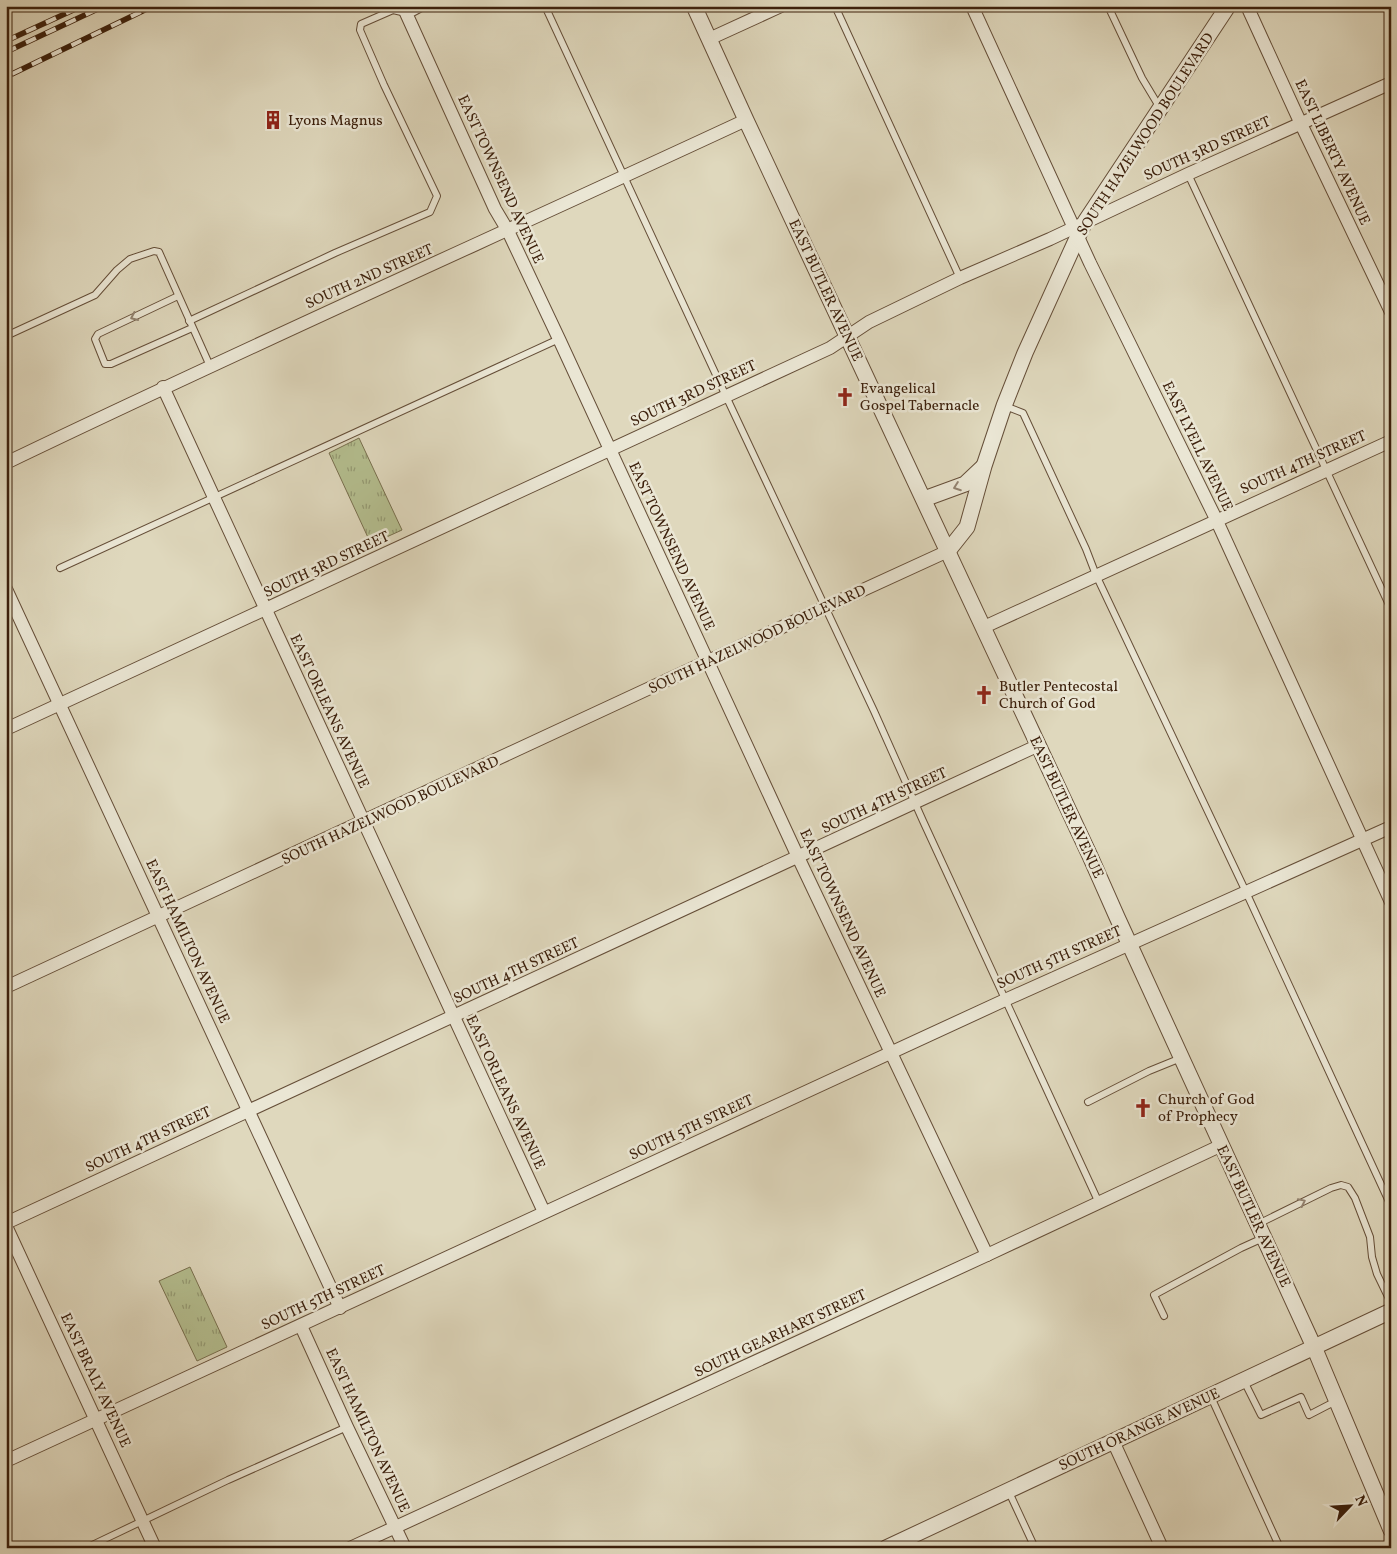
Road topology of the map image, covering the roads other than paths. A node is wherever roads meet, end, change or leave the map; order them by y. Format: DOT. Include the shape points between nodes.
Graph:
graph roads {
  1 [pos="419,6"];
  2 [pos="545,6"];
  3 [pos="694,6"];
  4 [pos="781,6"];
  5 [pos="835,6"];
  6 [pos="972,6"];
  7 [pos="1108,6"];
  8 [pos="1228,6"];
  9 [pos="1247,6"];
  10 [pos="1386,6"];
  11 [pos="406,12"];
  12 [pos="1391,16"];
  13 [pos="709,39"];
  14 [pos="1391,83"];
  15 [pos="1160,108"];
  16 [pos="746,120"];
  17 [pos="1301,124"];
  18 [pos="1188,174"];
  19 [pos="624,177"];
  20 [pos="1079,228"];
  21 [pos="508,231"];
  22 [pos="960,278"];
  23 [pos="178,296"];
  24 [pos="1391,312"];
  25 [pos="189,321"];
  26 [pos="192,328"];
  27 [pos="6,336"];
  28 [pos="848,336"];
  29 [pos="559,339"];
  30 [pos="210,366"];
  31 [pos="163,387"];
  32 [pos="726,396"];
  33 [pos="1004,406"];
  34 [pos="1391,441"];
  35 [pos="610,450"];
  36 [pos="6,461"];
  37 [pos="984,466"];
  38 [pos="1326,470"];
  39 [pos="213,498"];
  40 [pos="924,499"];
  41 [pos="1216,519"];
  42 [pos="948,551"];
  43 [pos="60,568"];
  44 [pos="1096,575"];
  45 [pos="6,589"];
  46 [pos="825,608"];
  47 [pos="1391,609"];
  48 [pos="265,610"];
  49 [pos="984,627"];
  50 [pos="708,661"];
  51 [pos="61,704"];
  52 [pos="6,729"];
  53 [pos="1039,745"];
  54 [pos="915,803"];
  55 [pos="363,822"];
  56 [pos="1391,827"];
  57 [pos="1362,840"];
  58 [pos="798,858"];
  59 [pos="1246,892"];
  60 [pos="1391,902"];
  61 [pos="159,917"];
  62 [pos="1129,943"];
  63 [pos="6,987"];
  64 [pos="1005,1000"];
  65 [pos="453,1017"];
  66 [pos="890,1053"];
  67 [pos="1181,1058"];
  68 [pos="1088,1102"];
  69 [pos="249,1111"];
  70 [pos="1222,1145"];
  71 [pos="1099,1203"];
  72 [pos="1391,1206"];
  73 [pos="544,1212"];
  74 [pos="6,1225"];
  75 [pos="1261,1230"];
  76 [pos="988,1255"];
  77 [pos="1391,1303"];
  78 [pos="340,1308"];
  79 [pos="1391,1311"];
  80 [pos="1164,1316"];
  81 [pos="302,1326"];
  82 [pos="1314,1346"];
  83 [pos="1243,1380"];
  84 [pos="1210,1395"];
  85 [pos="1338,1401"];
  86 [pos="96,1418"];
  87 [pos="347,1427"];
  88 [pos="1113,1441"];
  89 [pos="6,1461"];
  90 [pos="1008,1490"];
  91 [pos="143,1520"];
  92 [pos="395,1527"];
  93 [pos="1391,1530"];
  94 [pos="910,1543"];
  95 [pos="86,1548"];
  96 [pos="155,1548"];
  97 [pos="350,1548"];
  98 [pos="405,1548"];
  99 [pos="886,1548"];
  100 [pos="1035,1548"];
  101 [pos="1162,1548"];
  102 [pos="1280,1548"];
  1 -- 11 [label="street"];
  2 -- 19 [label="lane"];
  3 -- 13 [label="street, EAST BUTLER AVENUE"];
  4 -- 13 [label="street"];
  5 -- 22 [label="lane"];
  6 -- 20 [label="street, EAST LYELL AVENUE"];
  7 -- 15 [label="lane"];
  8 -- 15 [label="street, SOUTH HAZELWOOD BOULEVARD"];
  9 -- 17 [label="street, EAST LIBERTY AVENUE"];
  10 -- 12 [label="lane"];
  11 -- 21 [label="street, EAST TOWNSEND AVENUE"];
  11 -- 25 [label="lane" via="393,10 361,24 360,30 437,196 430,212"];
  13 -- 16 [label="street, EAST BUTLER AVENUE"];
  14 -- 17 [label="street, SOUTH 3RD STREET"];
  15 -- 20 [label="street, SOUTH HAZELWOOD BOULEVARD"];
  16 -- 19 [label="street, SOUTH 2ND STREET"];
  16 -- 28 [label="street, EAST BUTLER AVENUE"];
  17 -- 18 [label="street, SOUTH 3RD STREET"];
  17 -- 24 [label="street, EAST LIBERTY AVENUE"];
  18 -- 20 [label="street, SOUTH 3RD STREET"];
  18 -- 38 [label="lane"];
  19 -- 21 [label="street, SOUTH 2ND STREET"];
  19 -- 32 [label="lane"];
  20 -- 22 [label="street, SOUTH 3RD STREET"];
  20 -- 33 [label="street, SOUTH HAZELWOOD BOULEVARD"];
  20 -- 41 [label="street, EAST LYELL AVENUE"];
  21 -- 29 [label="street, EAST TOWNSEND AVENUE"];
  21 -- 30 [label="street, SOUTH 2ND STREET"];
  22 -- 28 [label="street, SOUTH 3RD STREET" via="869,322"];
  23 -- 25 [label="lane"];
  23 -- 26 [label="lane, one-way" via="98,334 95,339 105,364"];
  23 -- 27 [label="lane" via="159,252 154,251 130,260 95,295"];
  25 -- 26 [label="lane"];
  26 -- 30 [label="lane"];
  28 -- 32 [label="street, SOUTH 3RD STREET" via="830,348"];
  28 -- 40 [label="street, EAST BUTLER AVENUE"];
  29 -- 35 [label="street, EAST TOWNSEND AVENUE"];
  29 -- 39 [label="lane"];
  30 -- 31 [label="street, SOUTH 2ND STREET"];
  31 -- 36 [label="street, SOUTH 2ND STREET"];
  31 -- 39 [label="street, EAST ORLEANS AVENUE"];
  32 -- 35 [label="street, SOUTH 3RD STREET"];
  32 -- 46 [label="lane"];
  33 -- 37 [label="street, SOUTH HAZELWOOD BOULEVARD"];
  33 -- 44 [label="lane" via="1023,412"];
  34 -- 38 [label="street, SOUTH 4TH STREET"];
  35 -- 48 [label="street, SOUTH 3RD STREET"];
  35 -- 50 [label="street, EAST TOWNSEND AVENUE"];
  37 -- 40 [label="street, one-way" via="964,484"];
  37 -- 42 [label="street, SOUTH HAZELWOOD BOULEVARD" via="967,527"];
  38 -- 41 [label="street, SOUTH 4TH STREET"];
  38 -- 47 [label="lane"];
  39 -- 43 [label="lane"];
  39 -- 48 [label="street, EAST ORLEANS AVENUE"];
  40 -- 42 [label="street, EAST BUTLER AVENUE"];
  41 -- 44 [label="street, SOUTH 4TH STREET"];
  41 -- 57 [label="street, EAST LYELL AVENUE"];
  42 -- 46 [label="street, SOUTH HAZELWOOD BOULEVARD"];
  42 -- 49 [label="street, EAST BUTLER AVENUE"];
  44 -- 49 [label="street, SOUTH 4TH STREET"];
  44 -- 59 [label="lane"];
  45 -- 51 [label="street, EAST HAMILTON AVENUE"];
  46 -- 50 [label="street, SOUTH HAZELWOOD BOULEVARD"];
  46 -- 54 [label="lane"];
  48 -- 51 [label="street, SOUTH 3RD STREET"];
  48 -- 55 [label="street, EAST ORLEANS AVENUE"];
  49 -- 53 [label="street, EAST BUTLER AVENUE"];
  50 -- 55 [label="street, SOUTH HAZELWOOD BOULEVARD"];
  50 -- 58 [label="street, EAST TOWNSEND AVENUE"];
  51 -- 52 [label="street, SOUTH 3RD STREET"];
  51 -- 61 [label="street, EAST HAMILTON AVENUE"];
  53 -- 54 [label="street, SOUTH 4TH STREET"];
  53 -- 62 [label="street, EAST BUTLER AVENUE"];
  54 -- 58 [label="street, SOUTH 4TH STREET"];
  54 -- 64 [label="lane"];
  55 -- 61 [label="street, SOUTH HAZELWOOD BOULEVARD"];
  55 -- 65 [label="street, EAST ORLEANS AVENUE"];
  56 -- 57 [label="street, SOUTH 5TH STREET"];
  57 -- 59 [label="street, SOUTH 5TH STREET"];
  57 -- 60 [label="street, EAST LYELL AVENUE"];
  58 -- 65 [label="street, SOUTH 4TH STREET"];
  58 -- 66 [label="street, EAST TOWNSEND AVENUE"];
  59 -- 62 [label="street, SOUTH 5TH STREET"];
  59 -- 72 [label="lane"];
  61 -- 63 [label="street, SOUTH HAZELWOOD BOULEVARD"];
  61 -- 69 [label="street, EAST HAMILTON AVENUE"];
  62 -- 64 [label="street, SOUTH 5TH STREET"];
  62 -- 67 [label="street, EAST BUTLER AVENUE"];
  64 -- 66 [label="street, SOUTH 5TH STREET"];
  64 -- 71 [label="lane"];
  65 -- 69 [label="street, SOUTH 4TH STREET"];
  65 -- 73 [label="street, EAST ORLEANS AVENUE"];
  66 -- 73 [label="street, SOUTH 5TH STREET"];
  66 -- 76 [label="street, EAST TOWNSEND AVENUE"];
  67 -- 68 [label="lane"];
  67 -- 70 [label="street, EAST BUTLER AVENUE"];
  69 -- 74 [label="street, SOUTH 4TH STREET"];
  69 -- 78 [label="street, EAST HAMILTON AVENUE"];
  70 -- 71 [label="street, SOUTH GEARHART STREET"];
  70 -- 75 [label="street, EAST BUTLER AVENUE"];
  71 -- 76 [label="street, SOUTH GEARHART STREET"];
  73 -- 78 [label="street, SOUTH 5TH STREET"];
  74 -- 86 [label="street, EAST BRALY AVENUE"];
  75 -- 77 [label="lane, one-way" via="1331,1188 1341,1185 1348,1188 1370,1237 1377,1274"];
  75 -- 80 [label="lane" via="1241,1248 1154,1295"];
  75 -- 82 [label="street, EAST BUTLER AVENUE"];
  76 -- 92 [label="street, SOUTH GEARHART STREET"];
  78 -- 81 [label="street, SOUTH 5TH STREET"];
  79 -- 82 [label="street, SOUTH ORANGE AVENUE"];
  81 -- 86 [label="street, SOUTH 5TH STREET"];
  81 -- 87 [label="street, EAST HAMILTON AVENUE"];
  82 -- 83 [label="street, SOUTH ORANGE AVENUE"];
  82 -- 85 [label="street, EAST BUTLER AVENUE"];
  83 -- 84 [label="street, SOUTH ORANGE AVENUE"];
  83 -- 85 [label="lane" via="1261,1415 1301,1397 1309,1415"];
  84 -- 88 [label="street, SOUTH ORANGE AVENUE"];
  84 -- 102 [label="lane"];
  85 -- 93 [label="street, EAST BUTLER AVENUE"];
  86 -- 89 [label="street, SOUTH 5TH STREET"];
  86 -- 91 [label="street, EAST BRALY AVENUE"];
  87 -- 91 [label="lane"];
  87 -- 92 [label="street, EAST HAMILTON AVENUE"];
  88 -- 90 [label="street, SOUTH ORANGE AVENUE"];
  88 -- 101 [label="street"];
  90 -- 94 [label="street, SOUTH ORANGE AVENUE"];
  90 -- 100 [label="lane"];
  91 -- 95 [label="lane"];
  91 -- 96 [label="street, EAST BRALY AVENUE"];
  92 -- 97 [label="street, SOUTH GEARHART STREET"];
  92 -- 98 [label="street, EAST HAMILTON AVENUE"];
  94 -- 99 [label="street, SOUTH ORANGE AVENUE"];
}
